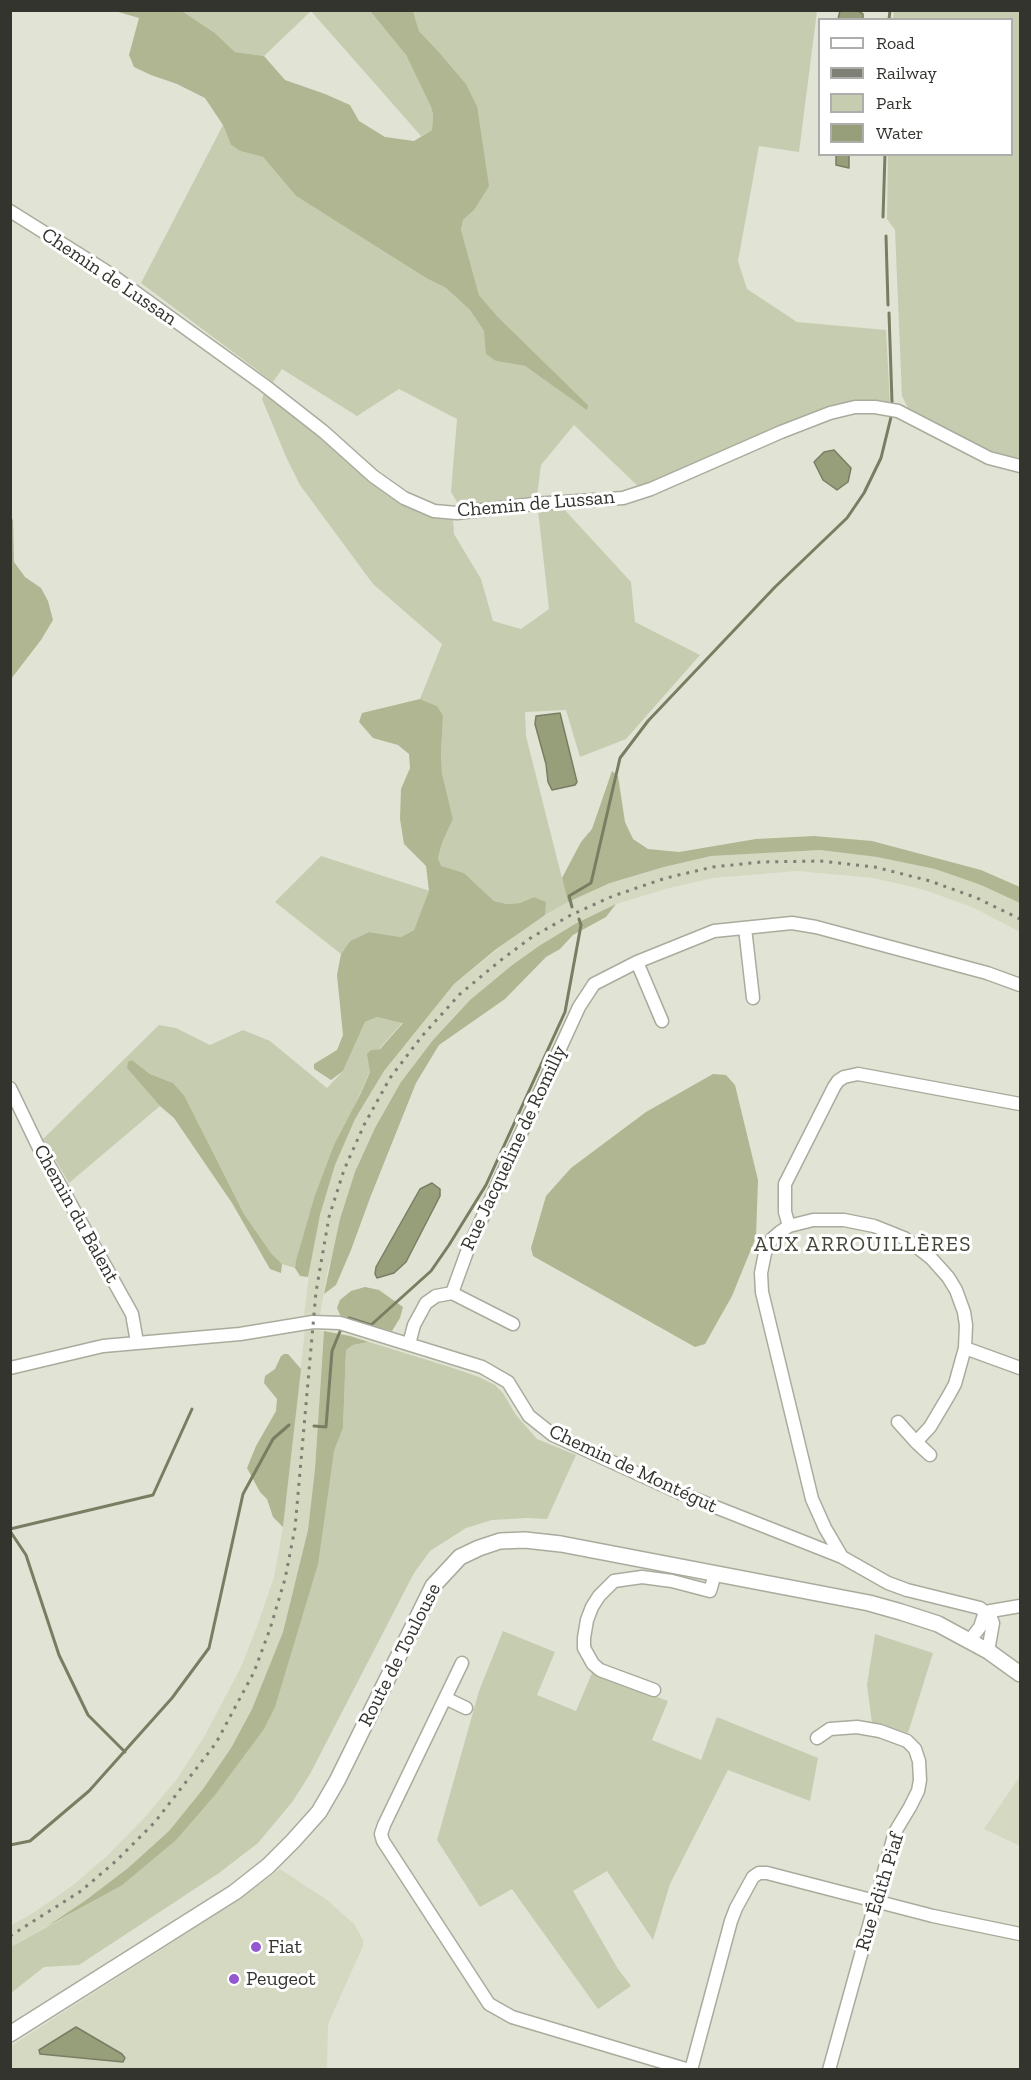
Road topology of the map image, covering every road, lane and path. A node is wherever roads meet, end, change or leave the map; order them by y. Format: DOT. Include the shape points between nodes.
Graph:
graph roads {
  1 [pos="10,211"];
  2 [pos="1020,466"];
  3 [pos="745,928"];
  4 [pos="637,962"];
  5 [pos="1020,985"];
  6 [pos="753,998"];
  7 [pos="662,1021"];
  8 [pos="10,1088"];
  9 [pos="1020,1104"];
  10 [pos="789,1226"];
  11 [pos="452,1293"];
  12 [pos="513,1324"];
  13 [pos="136,1342"];
  14 [pos="409,1344"];
  15 [pos="965,1347"];
  16 [pos="10,1368"];
  17 [pos="1020,1368"];
  18 [pos="898,1422"];
  19 [pos="916,1442"];
  20 [pos="930,1455"];
  21 [pos="842,1557"];
  22 [pos="715,1574"];
  23 [pos="1020,1606"];
  24 [pos="986,1612"];
  25 [pos="970,1640"];
  26 [pos="988,1650"];
  27 [pos="462,1663"];
  28 [pos="1020,1674"];
  29 [pos="654,1689"];
  30 [pos="445,1698"];
  31 [pos="466,1708"];
  32 [pos="817,1738"];
  33 [pos="876,1902"];
  34 [pos="1020,1934"];
  35 [pos="10,2034"];
  36 [pos="690,2070"];
  37 [pos="828,2070"];
  1 -- 2 [label="street, Chemin de Lussan" via="109,273 264,385 373,477 404,498 434,510 457,513 623,498 830,413 855,407 898,411 989,458"];
  3 -- 4 [label="street, Rue Jacqueline de Romilly" via="714,931"];
  3 -- 5 [label="street, Rue Jacqueline de Romilly" via="792,923 816,927"];
  3 -- 6 [label="street"];
  4 -- 7 [label="street"];
  4 -- 11 [label="street, Rue Jacqueline de Romilly" via="594,984 587,992 468,1249"];
  8 -- 13 [label="street, Chemin du Balent" via="132,1314"];
  9 -- 10 [label="street" via="858,1074 838,1081 785,1184 784,1212"];
  10 -- 15 [label="street" via="813,1220 859,1222 889,1231 917,1247 941,1268 956,1290 966,1325"];
  10 -- 21 [label="street" via="768,1246 761,1282 812,1499"];
  11 -- 12 [label="street"];
  11 -- 14 [label="street" via="435,1296 426,1303"];
  13 -- 14 [label="street, Chemin de Montégut" via="240,1334 326,1321"];
  13 -- 16 [label="street, Chemin de Montégut"];
  14 -- 21 [label="street, Chemin de Montégut" via="496,1374 508,1382 529,1416 553,1435 680,1492"];
  15 -- 17 [label="street"];
  15 -- 19 [label="street" via="950,1395"];
  18 -- 19 [label="street"];
  19 -- 20 [label="street"];
  21 -- 24 [label="street, Chemin de Montégut" via="888,1583"];
  22 -- 25 [label="main road, Route de Toulouse" via="869,1603 938,1624"];
  22 -- 29 [label="street" via="710,1591 642,1577 614,1581 592,1607 584,1648 593,1664"];
  22 -- 35 [label="main road, Route de Toulouse" via="525,1540 500,1541 460,1557 433,1586 337,1781 319,1812 293,1841 235,1892"];
  23 -- 24 [label="street"];
  24 -- 25 [label="street"];
  24 -- 26 [label="street" via="993,1623"];
  25 -- 26 [label="main road, Route de Toulouse"];
  26 -- 28 [label="main road, Route de Toulouse"];
  27 -- 30 [label="street"];
  30 -- 31 [label="street"];
  30 -- 36 [label="street" via="381,1834 478,1988 489,2004 512,2017"];
  32 -- 33 [label="street, Rue Édith Piaf" via="830,1729 857,1727 907,1741 915,1749 919,1761 918,1791 895,1832"];
  33 -- 34 [label="street"];
  33 -- 36 [label="street" via="767,1873 753,1877 731,1921"];
  33 -- 37 [label="street, Rue Édith Piaf"];
}
